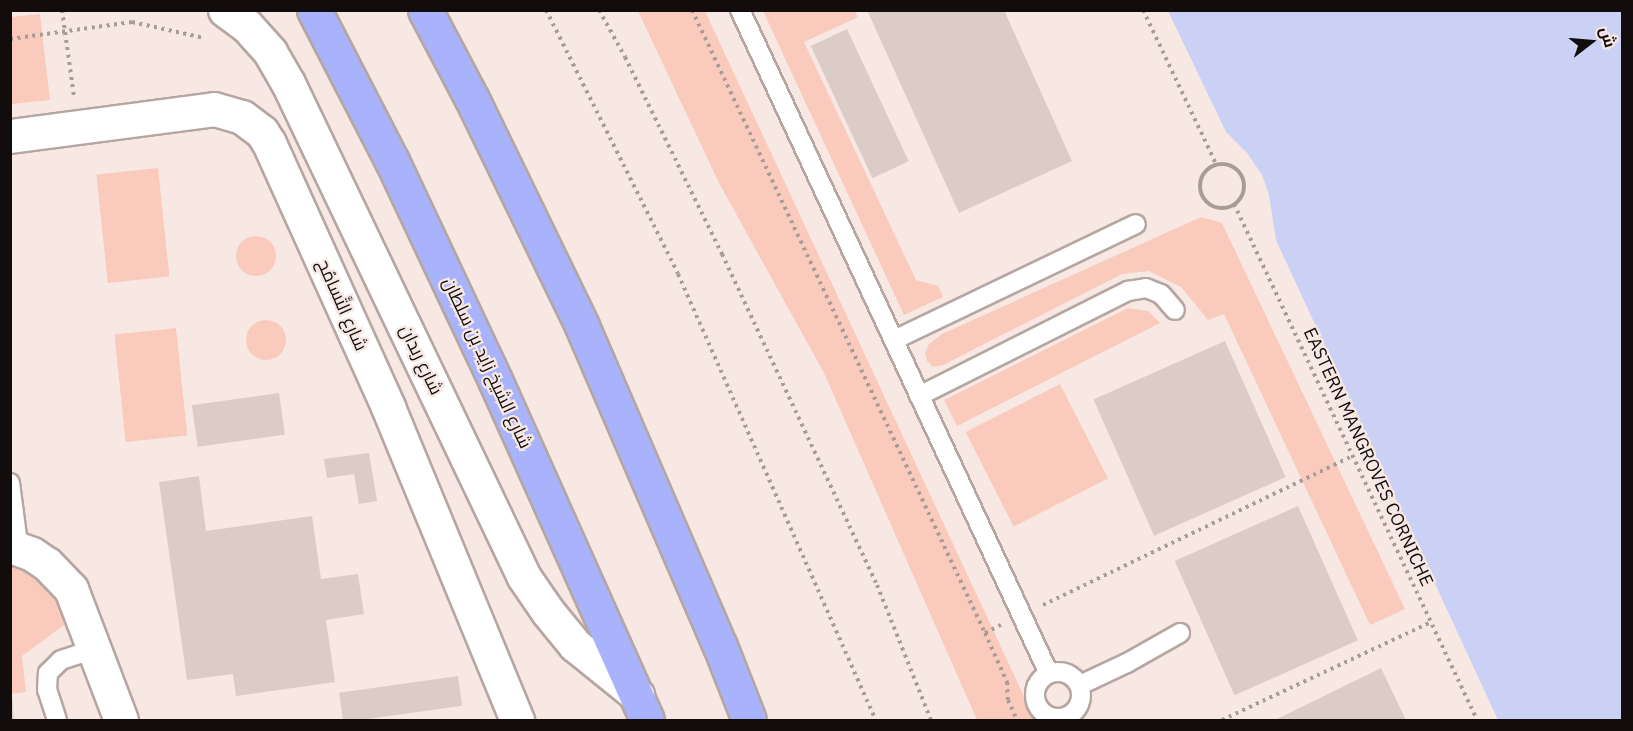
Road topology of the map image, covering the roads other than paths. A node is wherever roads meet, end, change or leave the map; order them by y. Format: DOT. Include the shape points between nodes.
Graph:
graph roads {
  1 [pos="225,10"];
  2 [pos="314,10"];
  3 [pos="425,10"];
  4 [pos="740,10"];
  5 [pos="10,136"];
  6 [pos="1136,224"];
  7 [pos="1175,310"];
  8 [pos="894,340"];
  9 [pos="919,396"];
  10 [pos="10,483"];
  11 [pos="14,541"];
  12 [pos="1180,633"];
  13 [pos="95,649"];
  14 [pos="1049,674"];
  15 [pos="1080,685"];
  16 [pos="642,708"];
  17 [pos="1070,718"];
  18 [pos="57,720"];
  19 [pos="121,720"];
  20 [pos="517,720"];
  21 [pos="749,720"];
  1 -- 16 [label="street, شارع ربدان" via="246,25 270,52 288,83 524,577 575,645"];
  2 -- 16 [label="highway, شارع الشيخ زايد بن سلطان" via="407,192"];
  3 -- 21 [label="highway" via="582,326"];
  4 -- 8 [label="lane"];
  5 -- 20 [label="street, شارع التَّسامُح" via="214,109 242,117 262,132 388,407"];
  6 -- 8 [label="lane"];
  7 -- 9 [label="lane" via="1161,294 1146,288 1128,291"];
  8 -- 9 [label="lane"];
  9 -- 14 [label="lane"];
  10 -- 11 [label="lane"];
  11 -- 13 [label="street" via="60,575 78,605"];
  12 -- 15 [label="lane"];
  13 -- 18 [label="lane" via="61,660 48,673 47,690"];
  13 -- 19 [label="street"];
  14 -- 15 [label="lane" via="1069,674"];
  14 -- 17 [label="lane" via="1037,686 1036,701 1052,718"];
  15 -- 17 [label="lane" via="1082,698"];
}
